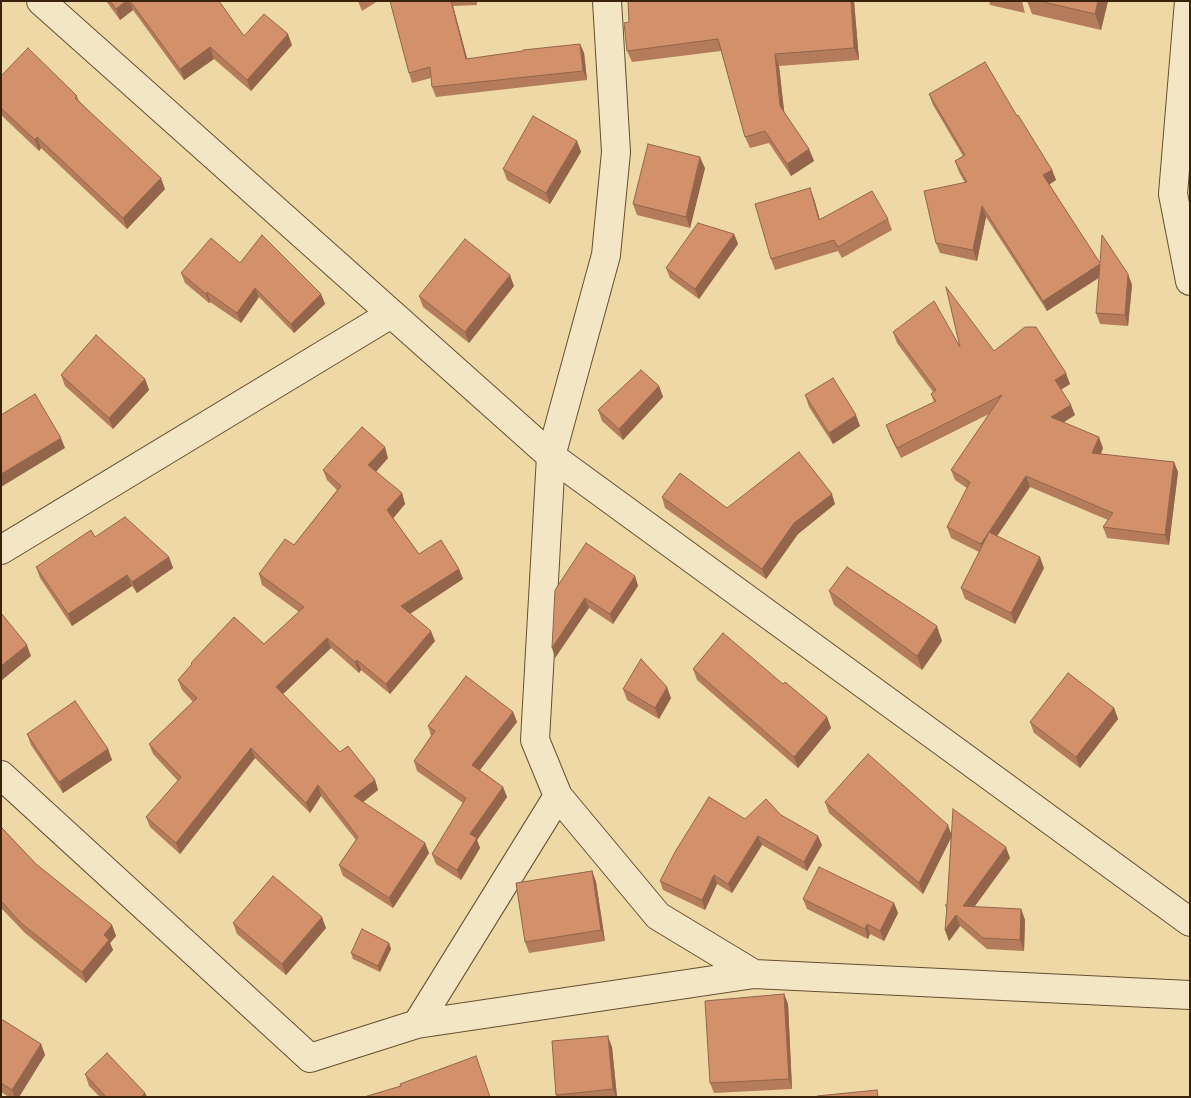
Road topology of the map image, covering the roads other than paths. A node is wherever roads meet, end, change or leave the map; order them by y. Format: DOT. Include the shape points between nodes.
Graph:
graph roads {
  1 [pos="41,1"];
  2 [pos="607,1"];
  3 [pos="1189,1"];
  4 [pos="1190,280"];
  5 [pos="392,314"];
  6 [pos="551,456"];
  7 [pos="1,550"];
  8 [pos="1,775"];
  9 [pos="558,796"];
  10 [pos="1189,917"];
  11 [pos="754,974"];
  12 [pos="1190,995"];
  13 [pos="417,1024"];
  1 -- 5 [label="street"];
  2 -- 6 [label="street" via="616,152 606,255"];
  3 -- 4 [label="street" via="1173,194"];
  5 -- 6 [label="street"];
  5 -- 7 [label="street"];
  6 -- 9 [label="street" via="535,740"];
  6 -- 10 [label="street"];
  8 -- 13 [label="street" via="310,1058"];
  9 -- 11 [label="street" via="658,916"];
  9 -- 13 [label="street"];
  11 -- 12 [label="street"];
  11 -- 13 [label="street"];
}
